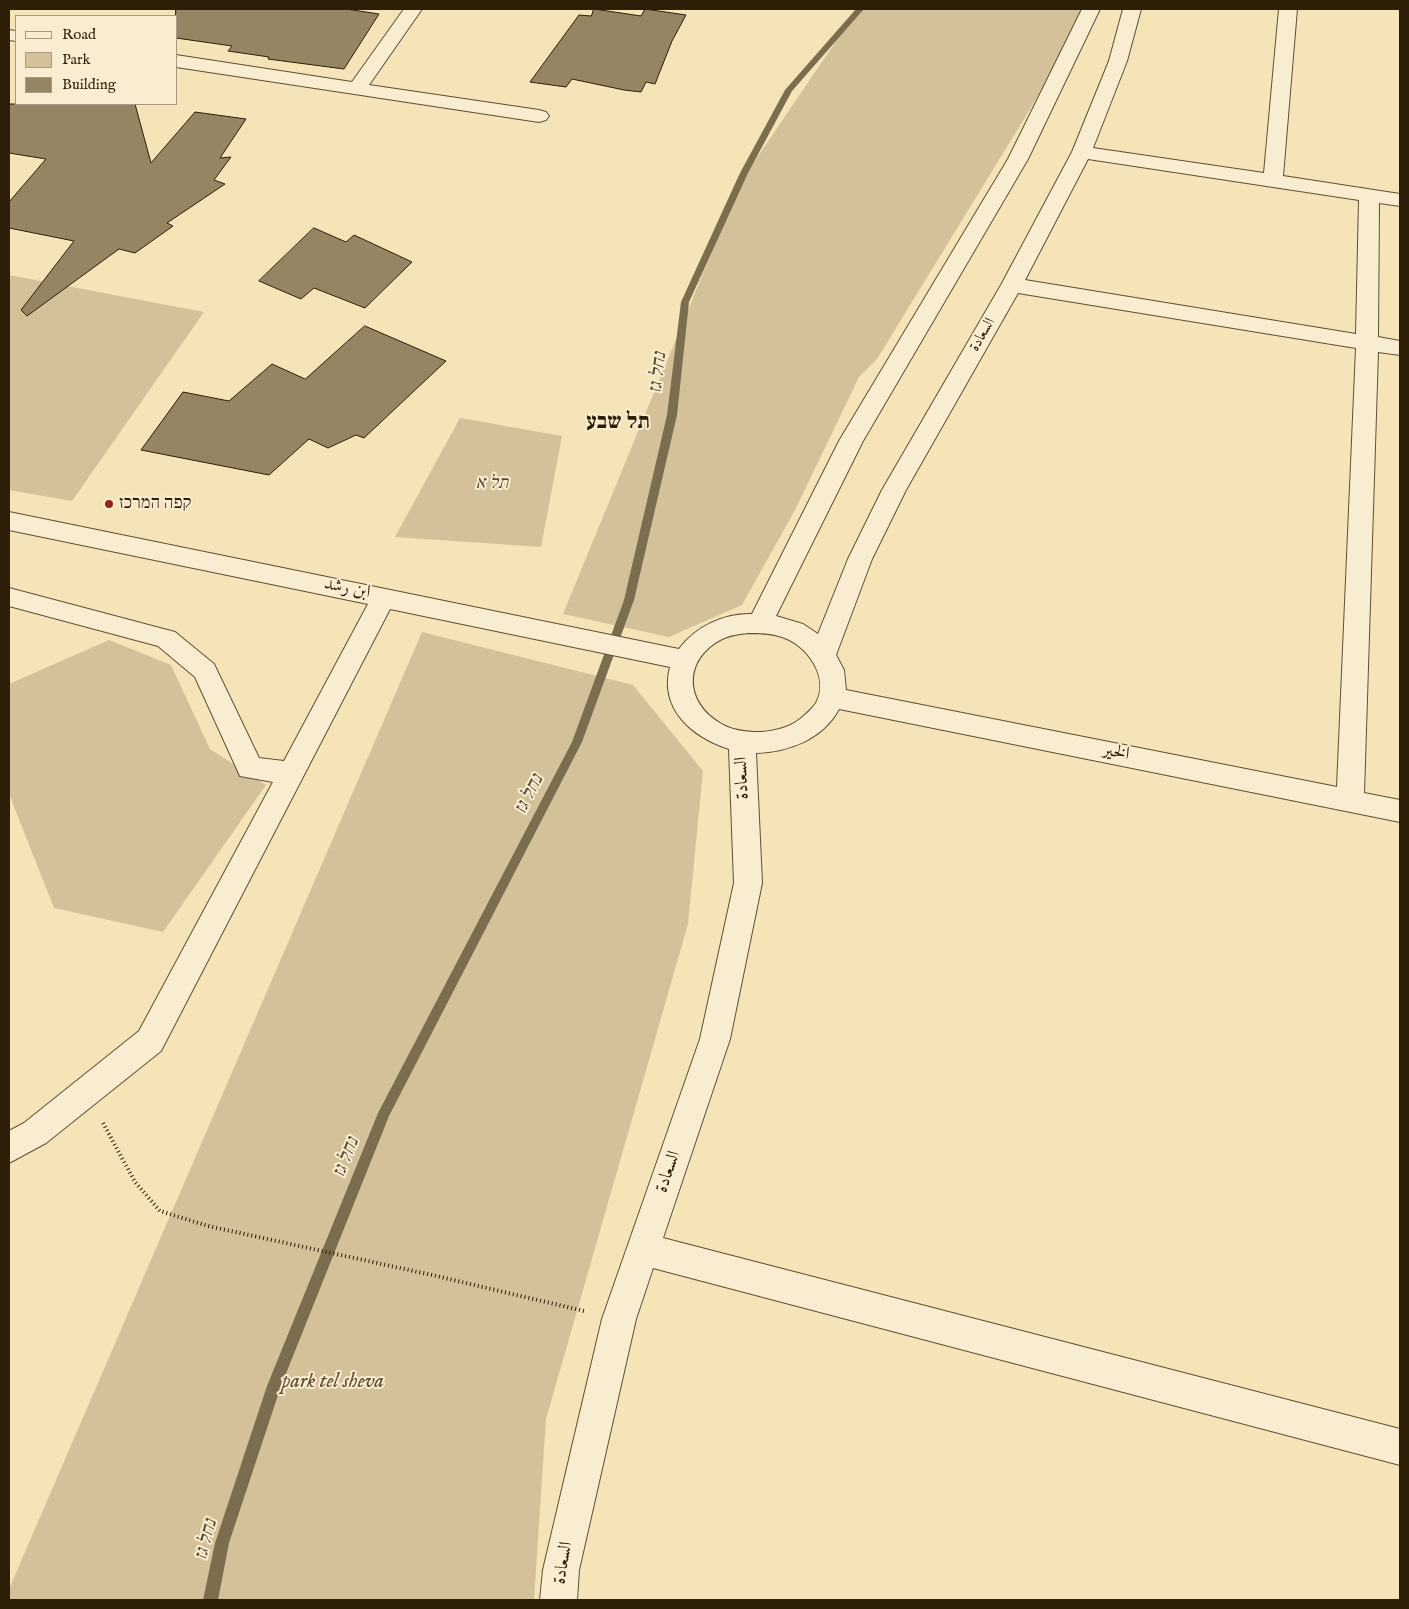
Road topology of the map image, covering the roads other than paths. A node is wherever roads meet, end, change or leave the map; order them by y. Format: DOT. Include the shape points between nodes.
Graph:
graph roads {
  1 [pos="413,9"];
  2 [pos="1091,9"];
  3 [pos="1132,9"];
  4 [pos="1288,9"];
  5 [pos="178,60"];
  6 [pos="357,88"];
  7 [pos="539,116"];
  8 [pos="1082,152"];
  9 [pos="1273,181"];
  10 [pos="1369,195"];
  11 [pos="1400,200"];
  12 [pos="1012,285"];
  13 [pos="1367,343"];
  14 [pos="1400,348"];
  15 [pos="9,521"];
  16 [pos="384,596"];
  17 [pos="9,597"];
  18 [pos="759,624"];
  19 [pos="824,656"];
  20 [pos="684,660"];
  21 [pos="831,697"];
  22 [pos="742,740"];
  23 [pos="291,773"];
  24 [pos="1350,800"];
  25 [pos="1400,811"];
  26 [pos="9,1148"];
  27 [pos="642,1249"];
  28 [pos="1400,1447"];
  29 [pos="558,1600"];
  1 -- 6 [label="street"];
  2 -- 18 [label="street" via="1018,159 851,441"];
  3 -- 8 [label="street, السعادة" via="1118,61"];
  4 -- 9 [label="street"];
  5 -- 6 [label="street"];
  6 -- 7 [label="street"];
  8 -- 9 [label="street"];
  8 -- 12 [label="street, السعادة"];
  9 -- 10 [label="street"];
  10 -- 11 [label="street"];
  10 -- 13 [label="street"];
  12 -- 13 [label="street"];
  12 -- 19 [label="street, السعادة" via="894,490 860,559"];
  13 -- 14 [label="street"];
  13 -- 24 [label="street"];
  15 -- 16 [label="street, ابن رشد"];
  16 -- 20 [label="street, ابن رشد"];
  16 -- 23 [label="street"];
  17 -- 23 [label="street" via="166,639 205,671 250,768"];
  18 -- 19 [label="street" via="775,625 799,633 816,645"];
  18 -- 20 [label="street" via="748,623 718,630 699,642"];
  19 -- 21 [label="street" via="830,664 834,685"];
  20 -- 22 [label="street" via="679,680 680,693 690,713 719,736"];
  21 -- 22 [label="street" via="828,708 812,726 784,740 757,744"];
  21 -- 24 [label="street, الخير"];
  22 -- 27 [label="street, السعادة" via="748,882 715,1039"];
  23 -- 26 [label="street" via="150,1041 35,1133"];
  24 -- 25 [label="street, الخير"];
  27 -- 28 [label="street"];
  27 -- 29 [label="street, السعادة" via="619,1319 561,1570"];
}
